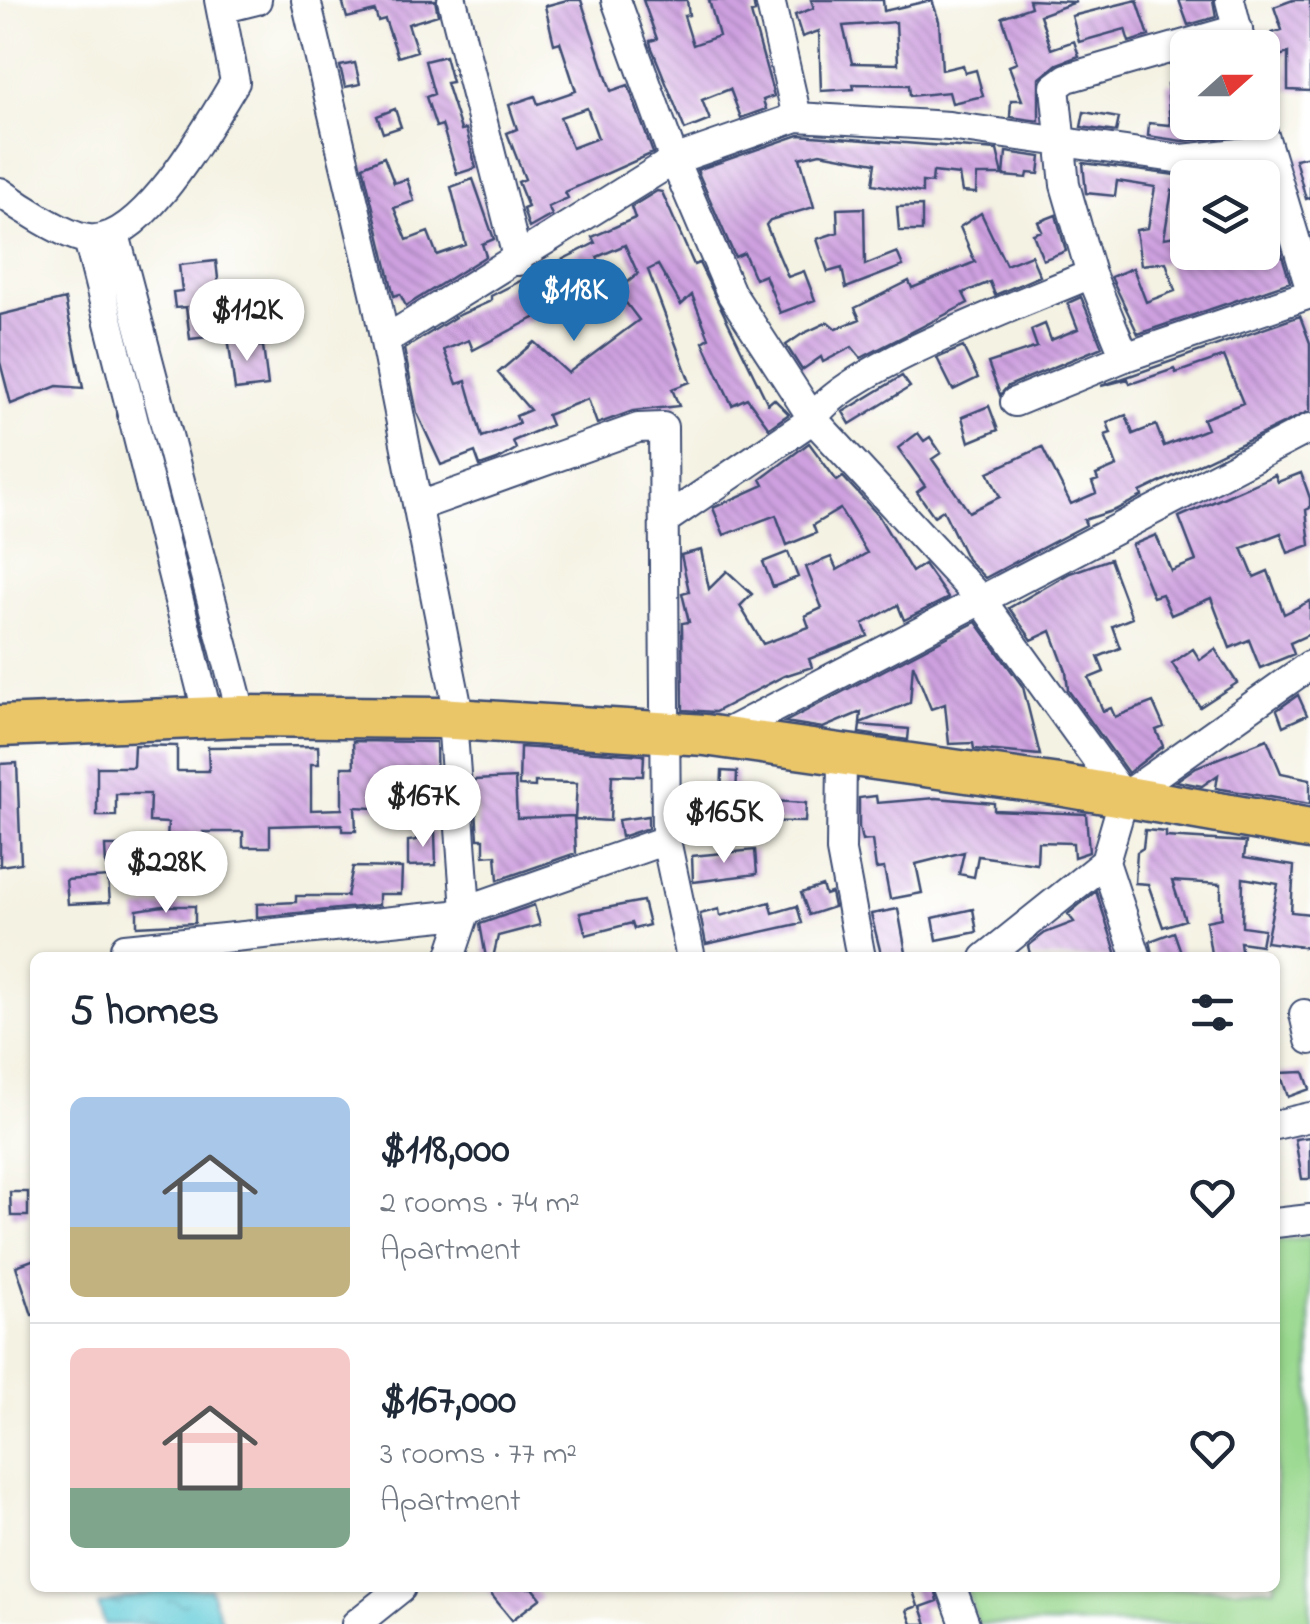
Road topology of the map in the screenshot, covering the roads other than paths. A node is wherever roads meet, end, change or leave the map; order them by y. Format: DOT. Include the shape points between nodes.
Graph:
graph roads {
  1 [pos="258,0"];
  2 [pos="306,0"];
  3 [pos="452,0"];
  4 [pos="616,0"];
  5 [pos="770,0"];
  6 [pos="1230,0"];
  7 [pos="220,5"];
  8 [pos="1238,30"];
  9 [pos="1170,55"];
  10 [pos="796,117"];
  11 [pos="1264,140"];
  12 [pos="1062,142"];
  13 [pos="1266,150"];
  14 [pos="674,160"];
  15 [pos="0,192"];
  16 [pos="1299,215"];
  17 [pos="101,236"];
  18 [pos="518,261"];
  19 [pos="1091,274"];
  20 [pos="1310,291"];
  21 [pos="385,340"];
  22 [pos="1125,357"];
  23 [pos="1015,402"];
  24 [pos="812,419"];
  25 [pos="1310,428"];
  26 [pos="418,506"];
  27 [pos="666,520"];
  28 [pos="982,601"];
  29 [pos="1310,665"];
  30 [pos="225,716"];
  31 [pos="456,720"];
  32 [pos="0,726"];
  33 [pos="668,732"];
  34 [pos="719,736"];
  35 [pos="842,754"];
  36 [pos="1124,797"];
  37 [pos="1310,830"];
  38 [pos="666,840"];
  39 [pos="1104,862"];
  40 [pos="466,910"];
  41 [pos="124,948"];
  42 [pos="452,952"];
  43 [pos="690,952"];
  44 [pos="860,952"];
  45 [pos="992,952"];
  46 [pos="1135,952"];
  47 [pos="1310,1117"];
  48 [pos="1280,1124"];
  49 [pos="1310,1220"];
  50 [pos="1280,1223"];
  51 [pos="396,1592"];
  52 [pos="954,1592"];
  53 [pos="356,1624"];
  54 [pos="966,1624"];
  1 -- 7 [label="street"];
  2 -- 21 [label="street"];
  3 -- 18 [label="street"];
  4 -- 14 [label="street"];
  5 -- 10 [label="street"];
  6 -- 8 [label="street"];
  7 -- 17 [label="street" via="235,82 173,183"];
  9 -- 12 [label="street" via="1057,82"];
  10 -- 12 [label="street" via="949,126"];
  10 -- 14 [label="street"];
  11 -- 13 [label="street"];
  12 -- 13 [label="street" via="1182,159"];
  12 -- 19 [label="street" via="1065,185"];
  13 -- 16 [label="street"];
  14 -- 18 [label="street"];
  14 -- 24 [label="street" via="731,293"];
  15 -- 17 [label="street" via="20,208"];
  16 -- 20 [label="street"];
  17 -- 30 [label="street"];
  18 -- 21 [label="street"];
  19 -- 22 [label="street"];
  19 -- 24 [label="street" via="870,372 822,404"];
  20 -- 22 [label="street"];
  21 -- 26 [label="street"];
  22 -- 23 [label="street"];
  24 -- 27 [label="street"];
  24 -- 28 [label="street"];
  25 -- 28 [label="street"];
  26 -- 27 [label="street" via="654,425 666,434"];
  26 -- 31 [label="street"];
  27 -- 33 [label="street"];
  28 -- 34 [label="street"];
  28 -- 36 [label="street"];
  29 -- 36 [label="street"];
  30 -- 31 [label="highway"];
  30 -- 32 [label="highway"];
  31 -- 33 [label="highway"];
  31 -- 40 [label="street"];
  33 -- 34 [label="highway"];
  33 -- 38 [label="street"];
  34 -- 35 [label="highway"];
  35 -- 36 [label="highway"];
  35 -- 44 [label="street" via="843,866"];
  36 -- 37 [label="highway"];
  36 -- 39 [label="street"];
  38 -- 40 [label="street"];
  38 -- 43 [label="street"];
  39 -- 45 [label="street"];
  39 -- 46 [label="street"];
  40 -- 41 [label="street"];
  40 -- 42 [label="street"];
  47 -- 48 [label="street"];
  49 -- 50 [label="street"];
  51 -- 53 [label="street"];
  52 -- 54 [label="street"];
}
